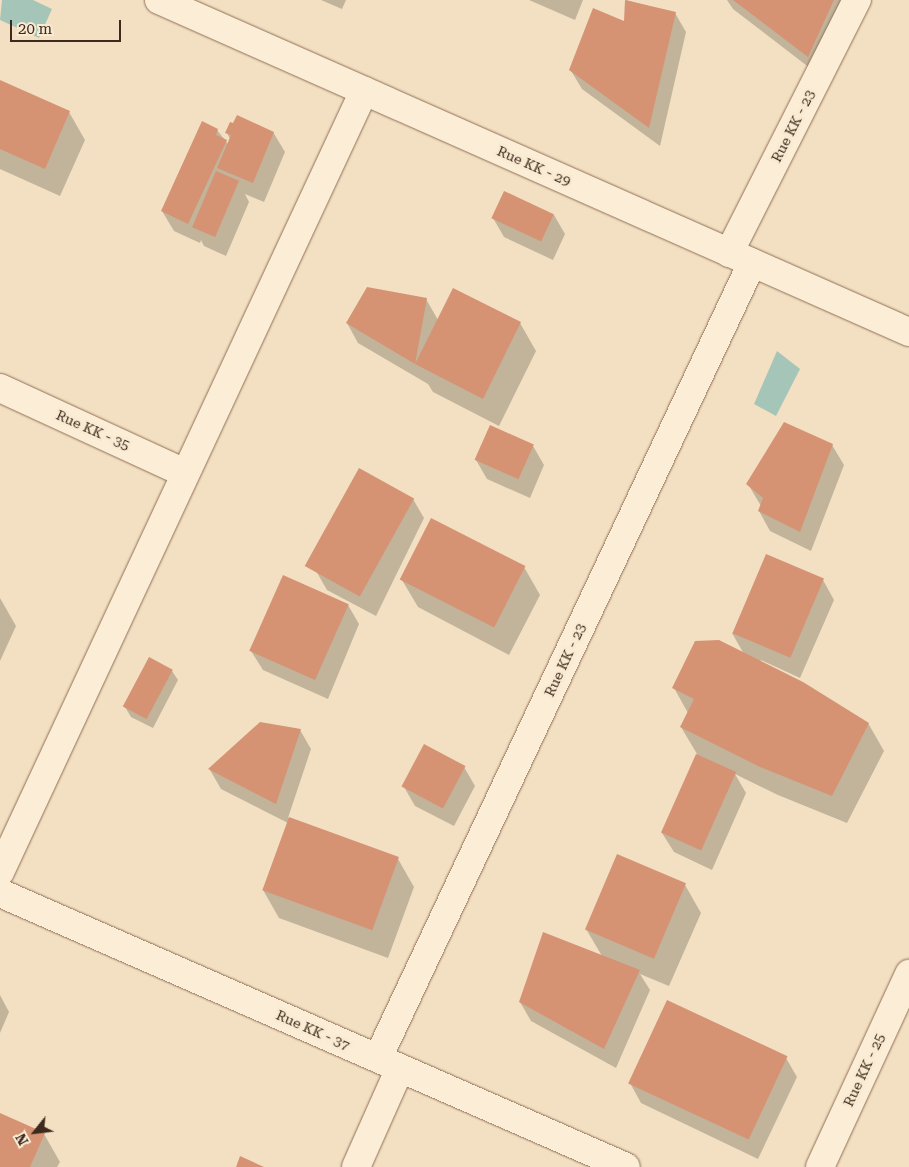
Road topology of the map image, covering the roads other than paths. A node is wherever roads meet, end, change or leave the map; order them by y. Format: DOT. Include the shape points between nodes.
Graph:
graph roads {
  1 [pos="159,0"];
  2 [pos="857,0"];
  3 [pos="364,91"];
  4 [pos="740,258"];
  5 [pos="909,332"];
  6 [pos="0,388"];
  7 [pos="185,472"];
  8 [pos="0,872"];
  9 [pos="0,893"];
  10 [pos="909,974"];
  11 [pos="389,1063"];
  12 [pos="356,1167"];
  13 [pos="626,1167"];
  14 [pos="820,1167"];
  1 -- 3 [label="street, Rue KK - 29"];
  2 -- 4 [label="street, Rue KK - 23"];
  3 -- 4 [label="street, Rue KK - 29"];
  3 -- 7 [label="street"];
  4 -- 5 [label="street, Rue KK - 29"];
  4 -- 11 [label="street, Rue KK - 23"];
  6 -- 7 [label="street, Rue KK - 35"];
  7 -- 8 [label="street"];
  9 -- 11 [label="street, Rue KK - 37"];
  10 -- 14 [label="street, Rue KK - 25"];
  11 -- 12 [label="street, Rue KK - 23"];
  11 -- 13 [label="street, Rue KK - 37"];
}
